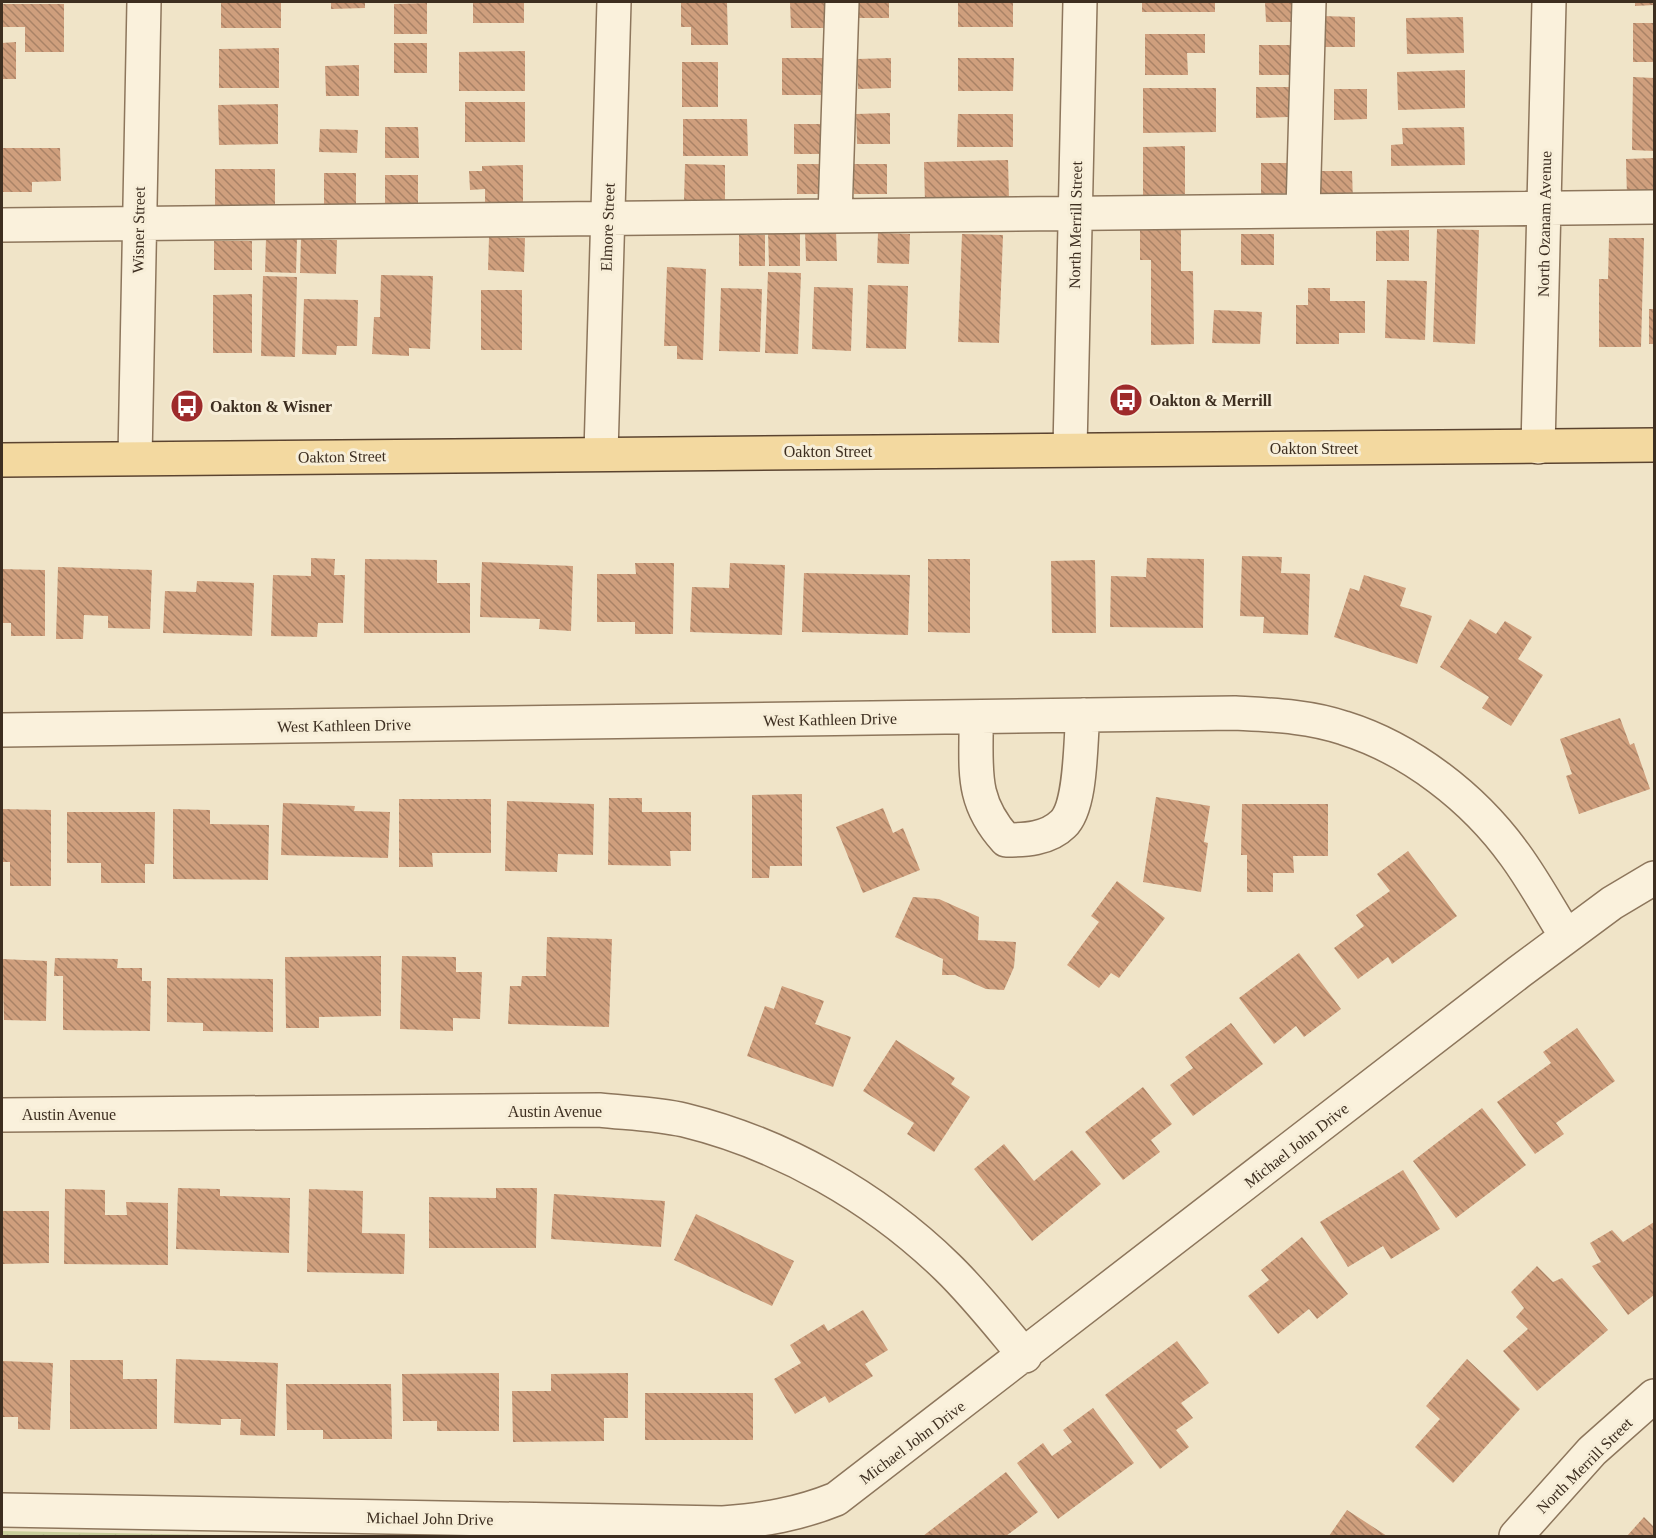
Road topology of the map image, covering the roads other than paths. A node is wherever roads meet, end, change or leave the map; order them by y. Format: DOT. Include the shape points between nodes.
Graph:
graph roads {
  1 [pos="144,2"];
  2 [pos="614,2"];
  3 [pos="842,2"];
  4 [pos="1080,2"];
  5 [pos="1309,2"];
  6 [pos="1549,2"];
  7 [pos="1654,207"];
  8 [pos="1544,208"];
  9 [pos="1303,210"];
  10 [pos="1075,213"];
  11 [pos="836,216"];
  12 [pos="608,218"];
  13 [pos="137,223"];
  14 [pos="2,225"];
  15 [pos="1654,445"];
  16 [pos="1538,447"];
  17 [pos="1070,449"];
  18 [pos="601,453"];
  19 [pos="135,458"];
  20 [pos="2,460"];
  21 [pos="1083,715"];
  22 [pos="976,717"];
  23 [pos="2,730"];
  24 [pos="1654,878"];
  25 [pos="1566,936"];
  26 [pos="2,1115"];
  27 [pos="1025,1356"];
  28 [pos="1654,1396"];
  29 [pos="2,1510"];
  30 [pos="723,1530"];
  31 [pos="1516,1536"];
  1 -- 13 [label="street, Wisner Street"];
  2 -- 12 [label="street, Elmore Street"];
  3 -- 11 [label="street"];
  4 -- 10 [label="street, North Merrill Street"];
  5 -- 9 [label="street"];
  6 -- 8 [label="street, North Ozanam Avenue"];
  7 -- 8 [label="street"];
  8 -- 9 [label="street"];
  8 -- 16 [label="street, North Ozanam Avenue"];
  9 -- 10 [label="street"];
  10 -- 11 [label="street"];
  10 -- 17 [label="street, North Merrill Street"];
  11 -- 12 [label="street"];
  12 -- 13 [label="street"];
  12 -- 18 [label="street, Elmore Street"];
  13 -- 14 [label="street"];
  13 -- 19 [label="street, Wisner Street"];
  15 -- 16 [label="main road, Oakton Street"];
  16 -- 17 [label="main road, Oakton Street"];
  17 -- 18 [label="main road, Oakton Street"];
  18 -- 19 [label="main road, Oakton Street"];
  19 -- 20 [label="main road, Oakton Street"];
  21 -- 22 [label="street, West Kathleen Drive"];
  21 -- 22 [label="street" via="1075,801 1063,824 1031,840 1006,840 988,820 978,792"];
  21 -- 25 [label="street, West Kathleen Drive" via="1292,716 1344,728 1392,748 1445,783 1482,817 1514,854"];
  22 -- 23 [label="street, West Kathleen Drive"];
  24 -- 25 [label="street, Michael John Drive"];
  25 -- 27 [label="street, Michael John Drive"];
  26 -- 27 [label="street, Austin Avenue" via="599,1110 682,1120 753,1140 836,1181 947,1267"];
  27 -- 30 [label="street, Michael John Drive" via="836,1499 806,1511"];
  28 -- 31 [label="street, North Merrill Street" via="1592,1451"];
  29 -- 30 [label="street, Michael John Drive"];
}
